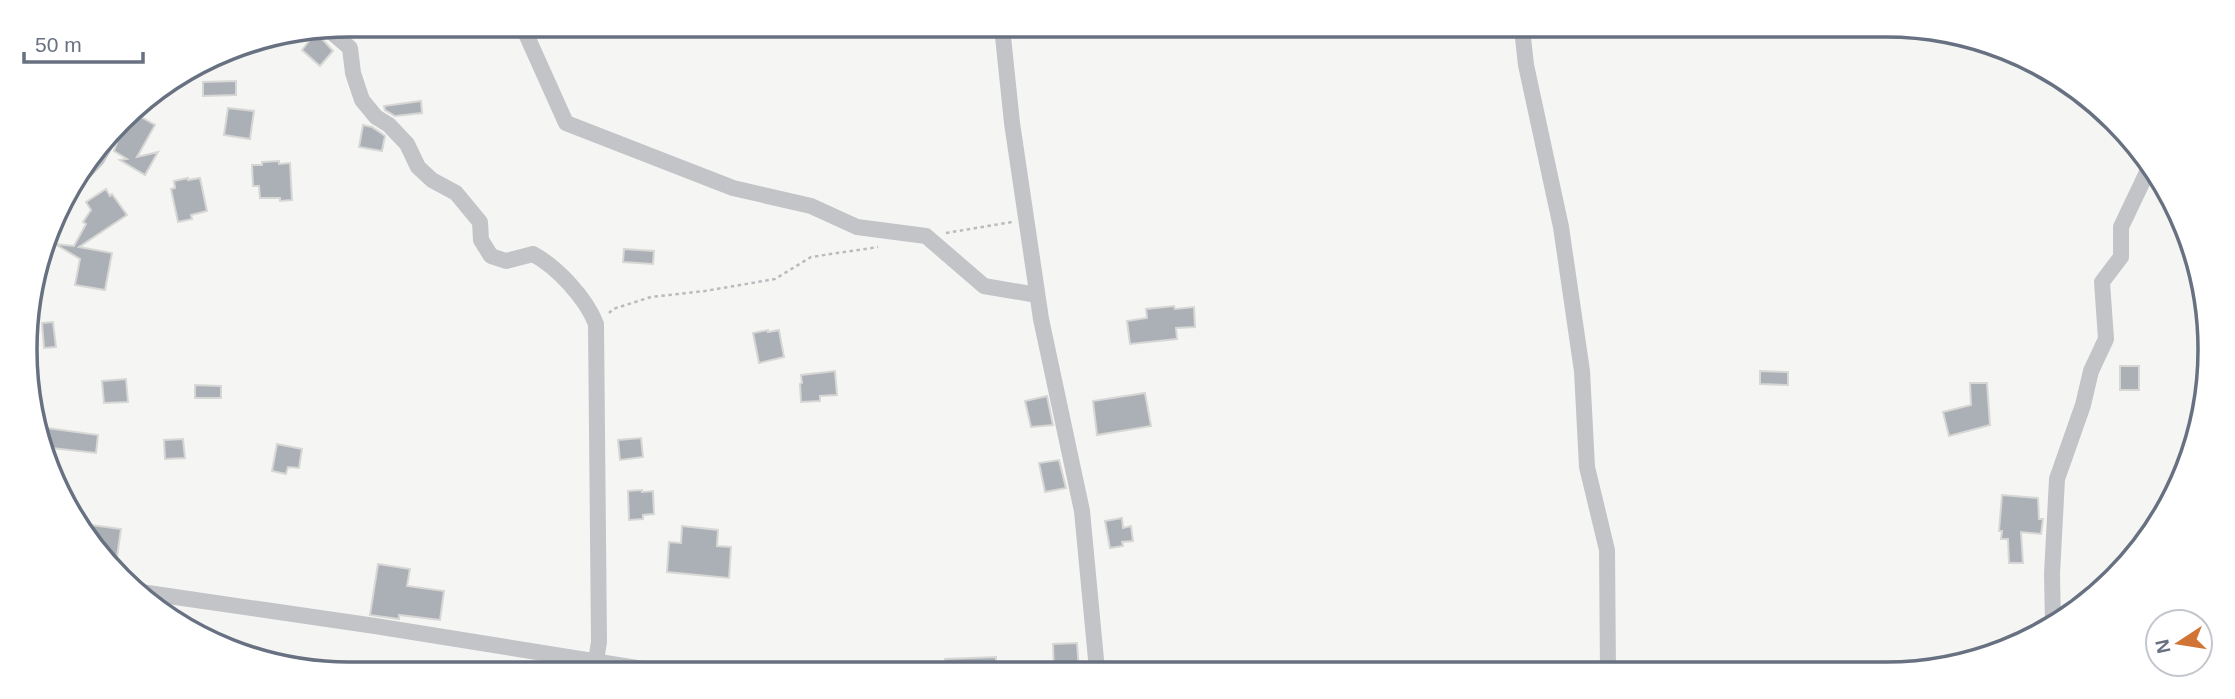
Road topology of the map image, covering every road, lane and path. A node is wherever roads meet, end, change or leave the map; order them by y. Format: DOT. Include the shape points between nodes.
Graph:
graph roads {
  1 [pos="337,37"];
  2 [pos="527,37"];
  3 [pos="1003,37"];
  4 [pos="1523,37"];
  5 [pos="2146,175"];
  6 [pos="1026,222"];
  7 [pos="926,236"];
  8 [pos="887,245"];
  9 [pos="1037,295"];
  10 [pos="596,324"];
  11 [pos="154,594"];
  12 [pos="2053,614"];
  13 [pos="596,661"];
  14 [pos="602,662"];
  15 [pos="1096,662"];
  16 [pos="1608,662"];
  1 -- 10 [label="street" via="350,48 362,100 407,144 418,167 456,192 480,222 481,240 491,256 506,261 533,254 550,263 591,310"];
  2 -- 7 [label="street" via="566,123 733,188 810,206 856,227"];
  3 -- 6 [label="street"];
  4 -- 16 [label="street" via="1561,227 1583,371 1587,467 1607,550"];
  5 -- 12 [label="street" via="2121,227 2121,257 2102,282 2106,339 2057,479"];
  6 -- 7 [label="path"];
  6 -- 9 [label="street"];
  7 -- 9 [label="street" via="984,286"];
  8 -- 10 [label="path" via="810,257 775,279 651,297 613,309"];
  9 -- 15 [label="street" via="1082,511"];
  10 -- 13 [label="street"];
  11 -- 13 [label="street"];
  13 -- 14 [label="street"];
}
